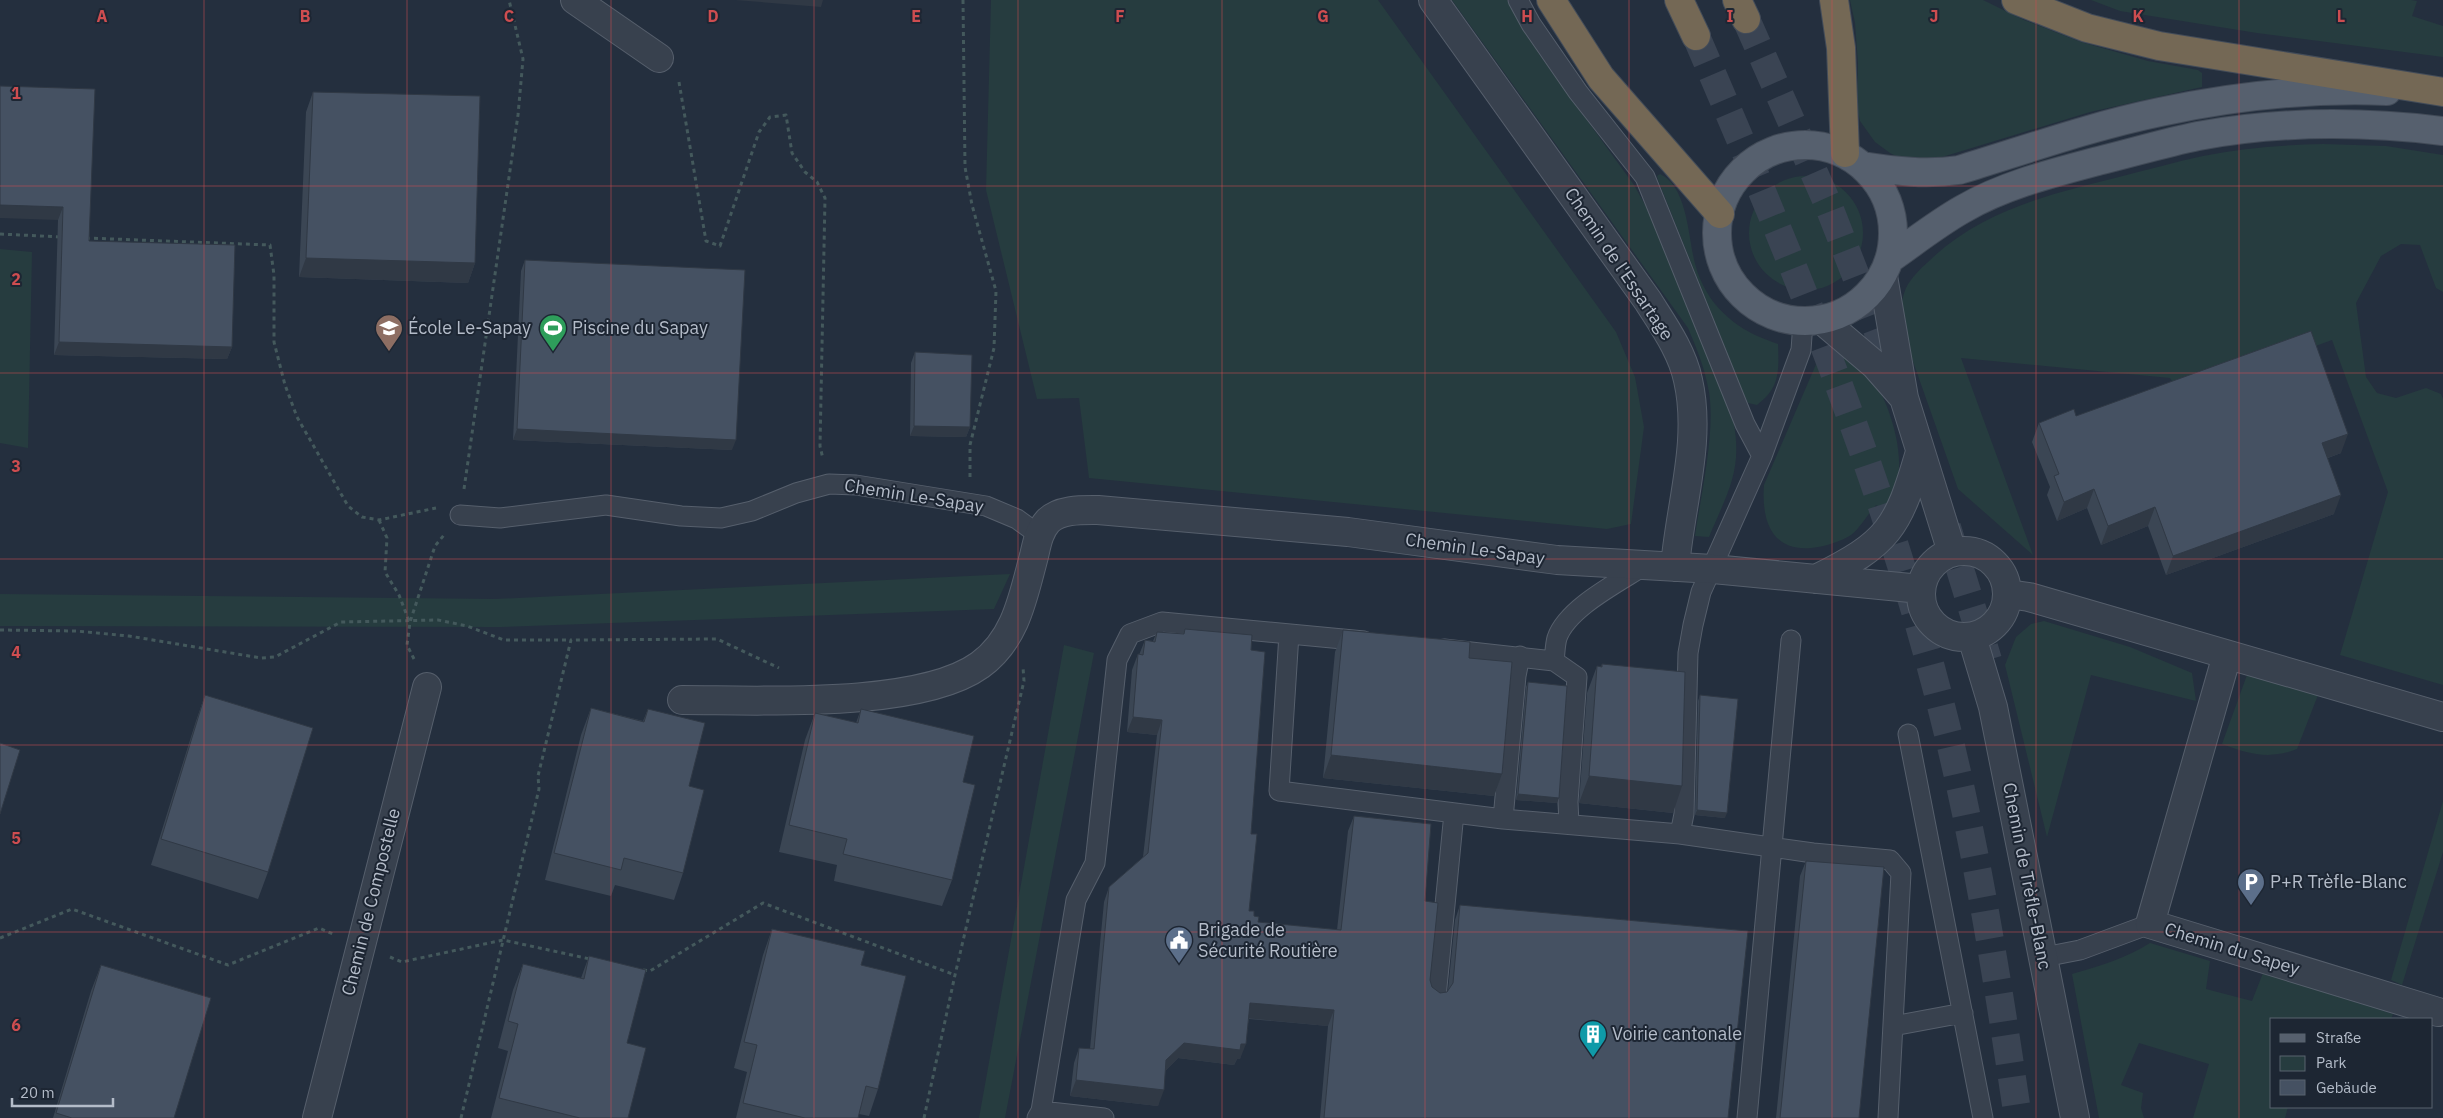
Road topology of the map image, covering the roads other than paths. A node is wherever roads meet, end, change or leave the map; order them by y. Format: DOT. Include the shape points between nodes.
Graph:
graph roads {
  1 [pos="575,0"];
  2 [pos="1433,0"];
  3 [pos="1518,0"];
  4 [pos="1551,0"];
  5 [pos="1679,0"];
  6 [pos="1834,0"];
  7 [pos="2016,0"];
  8 [pos="1696,36"];
  9 [pos="659,58"];
  10 [pos="2443,93"];
  11 [pos="2443,131"];
  12 [pos="1854,160"];
  13 [pos="1720,214"];
  14 [pos="1887,267"];
  15 [pos="1812,321"];
  16 [pos="1904,398"];
  17 [pos="1920,452"];
  18 [pos="1762,456"];
  19 [pos="460,515"];
  20 [pos="1039,534"];
  21 [pos="1952,552"];
  22 [pos="1645,565"];
  23 [pos="1675,567"];
  24 [pos="1713,569"];
  25 [pos="1816,579"];
  26 [pos="1921,590"];
  27 [pos="2008,594"];
  28 [pos="1289,634"];
  29 [pos="1972,637"];
  30 [pos="1791,640"];
  31 [pos="1385,643"];
  32 [pos="1424,647"];
  33 [pos="1520,656"];
  34 [pos="2227,656"];
  35 [pos="1554,661"];
  36 [pos="427,687"];
  37 [pos="682,700"];
  38 [pos="2443,717"];
  39 [pos="1908,734"];
  40 [pos="1454,813"];
  41 [pos="1503,819"];
  42 [pos="1569,824"];
  43 [pos="1680,834"];
  44 [pos="1770,846"];
  45 [pos="2150,924"];
  46 [pos="2044,957"];
  47 [pos="1436,997"];
  48 [pos="1962,1012"];
  49 [pos="2438,1012"];
  50 [pos="1893,1026"];
  51 [pos="1039,1114"];
  52 [pos="317,1118"];
  53 [pos="1104,1118"];
  54 [pos="1747,1118"];
  55 [pos="1888,1118"];
  56 [pos="1983,1118"];
  57 [pos="2075,1118"];
  1 -- 9 [label="street"];
  2 -- 23 [label="street, Chemin de l'Essartage" via="1648,301 1673,342 1688,378 1694,424"];
  3 -- 18 [label="lane" via="1578,92 1645,177"];
  4 -- 13 [label="highway" via="1601,78"];
  5 -- 8 [label="highway"];
  6 -- 12 [label="highway"];
  7 -- 10 [label="highway" via="2087,28 2158,46"];
  10 -- 12 [label="main road" via="2322,91 2244,98 2119,122 1959,170 1924,173"];
  11 -- 14 [label="main road" via="2357,124 2288,125 2223,132 2166,143 2050,175 1992,195 1962,209"];
  12 -- 13 [label="main road" via="1834,149 1811,146 1780,149 1767,154 1753,162 1736,179 1724,198"];
  12 -- 14 [label="main road" via="1876,180 1889,206 1894,236"];
  13 -- 15 [label="main road" via="1717,242 1723,266 1733,284 1753,305 1782,318"];
  14 -- 15 [label="main road" via="1864,299 1850,310"];
  14 -- 16 [label="street"];
  15 -- 16 [label="street" via="1875,364"];
  15 -- 18 [label="lane"];
  16 -- 17 [label="street"];
  17 -- 21 [label="street"];
  17 -- 25 [label="street" via="1908,493 1891,529 1873,546"];
  18 -- 24 [label="lane"];
  19 -- 20 [label="lane, Chemin Le-Sapay" via="500,518 606,505 681,516 722,518 829,484 856,485 986,506 1017,519"];
  20 -- 22 [label="street, Chemin Le-Sapay" via="1049,520 1072,510 1098,510 1348,532 1557,560"];
  20 -- 37 [label="street" via="1018,617 1003,643 980,665 955,678 921,689 872,696"];
  21 -- 26 [label="street" via="1930,566"];
  21 -- 27 [label="street" via="1968,550 1984,554 2005,578"];
  22 -- 23 [label="street, Chemin Le-Sapay"];
  22 -- 35 [label="lane" via="1590,601 1570,619 1557,638"];
  23 -- 24 [label="street, Chemin Le-Sapay"];
  24 -- 25 [label="street, Chemin Le-Sapay"];
  24 -- 43 [label="lane" via="1701,592 1688,652 1684,814"];
  25 -- 26 [label="street, Chemin Le-Sapay"];
  26 -- 29 [label="street" via="1921,603 1934,626 1958,637"];
  27 -- 29 [label="street" via="1998,622 1986,632"];
  27 -- 34 [label="street" via="2029,597"];
  28 -- 31 [label="lane"];
  28 -- 40 [label="lane" via="1279,791"];
  28 -- 51 [label="lane" via="1162,622 1130,634 1117,660 1095,863 1076,900"];
  29 -- 46 [label="street, Chemin de Trèfle-Blanc" via="1993,708"];
  30 -- 44 [label="lane"];
  32 -- 33 [label="lane"];
  33 -- 35 [label="lane"];
  33 -- 41 [label="lane"];
  34 -- 38 [label="street"];
  34 -- 45 [label="street, Chemin du Sapey"];
  35 -- 42 [label="lane" via="1578,677"];
  36 -- 52 [label="street, Chemin de Compostelle"];
  39 -- 48 [label="lane"];
  40 -- 41 [label="lane"];
  40 -- 47 [label="lane"];
  41 -- 42 [label="lane"];
  42 -- 43 [label="lane"];
  43 -- 44 [label="lane"];
  44 -- 50 [label="lane" via="1890,860 1902,873"];
  44 -- 54 [label="lane"];
  45 -- 46 [label="lane" via="2080,950"];
  45 -- 49 [label="street, Chemin du Sapey"];
  46 -- 57 [label="street, Chemin de Trèfle-Blanc"];
  48 -- 50 [label="lane"];
  48 -- 56 [label="lane"];
  50 -- 55 [label="lane"];
  51 -- 53 [label="lane"];
}
